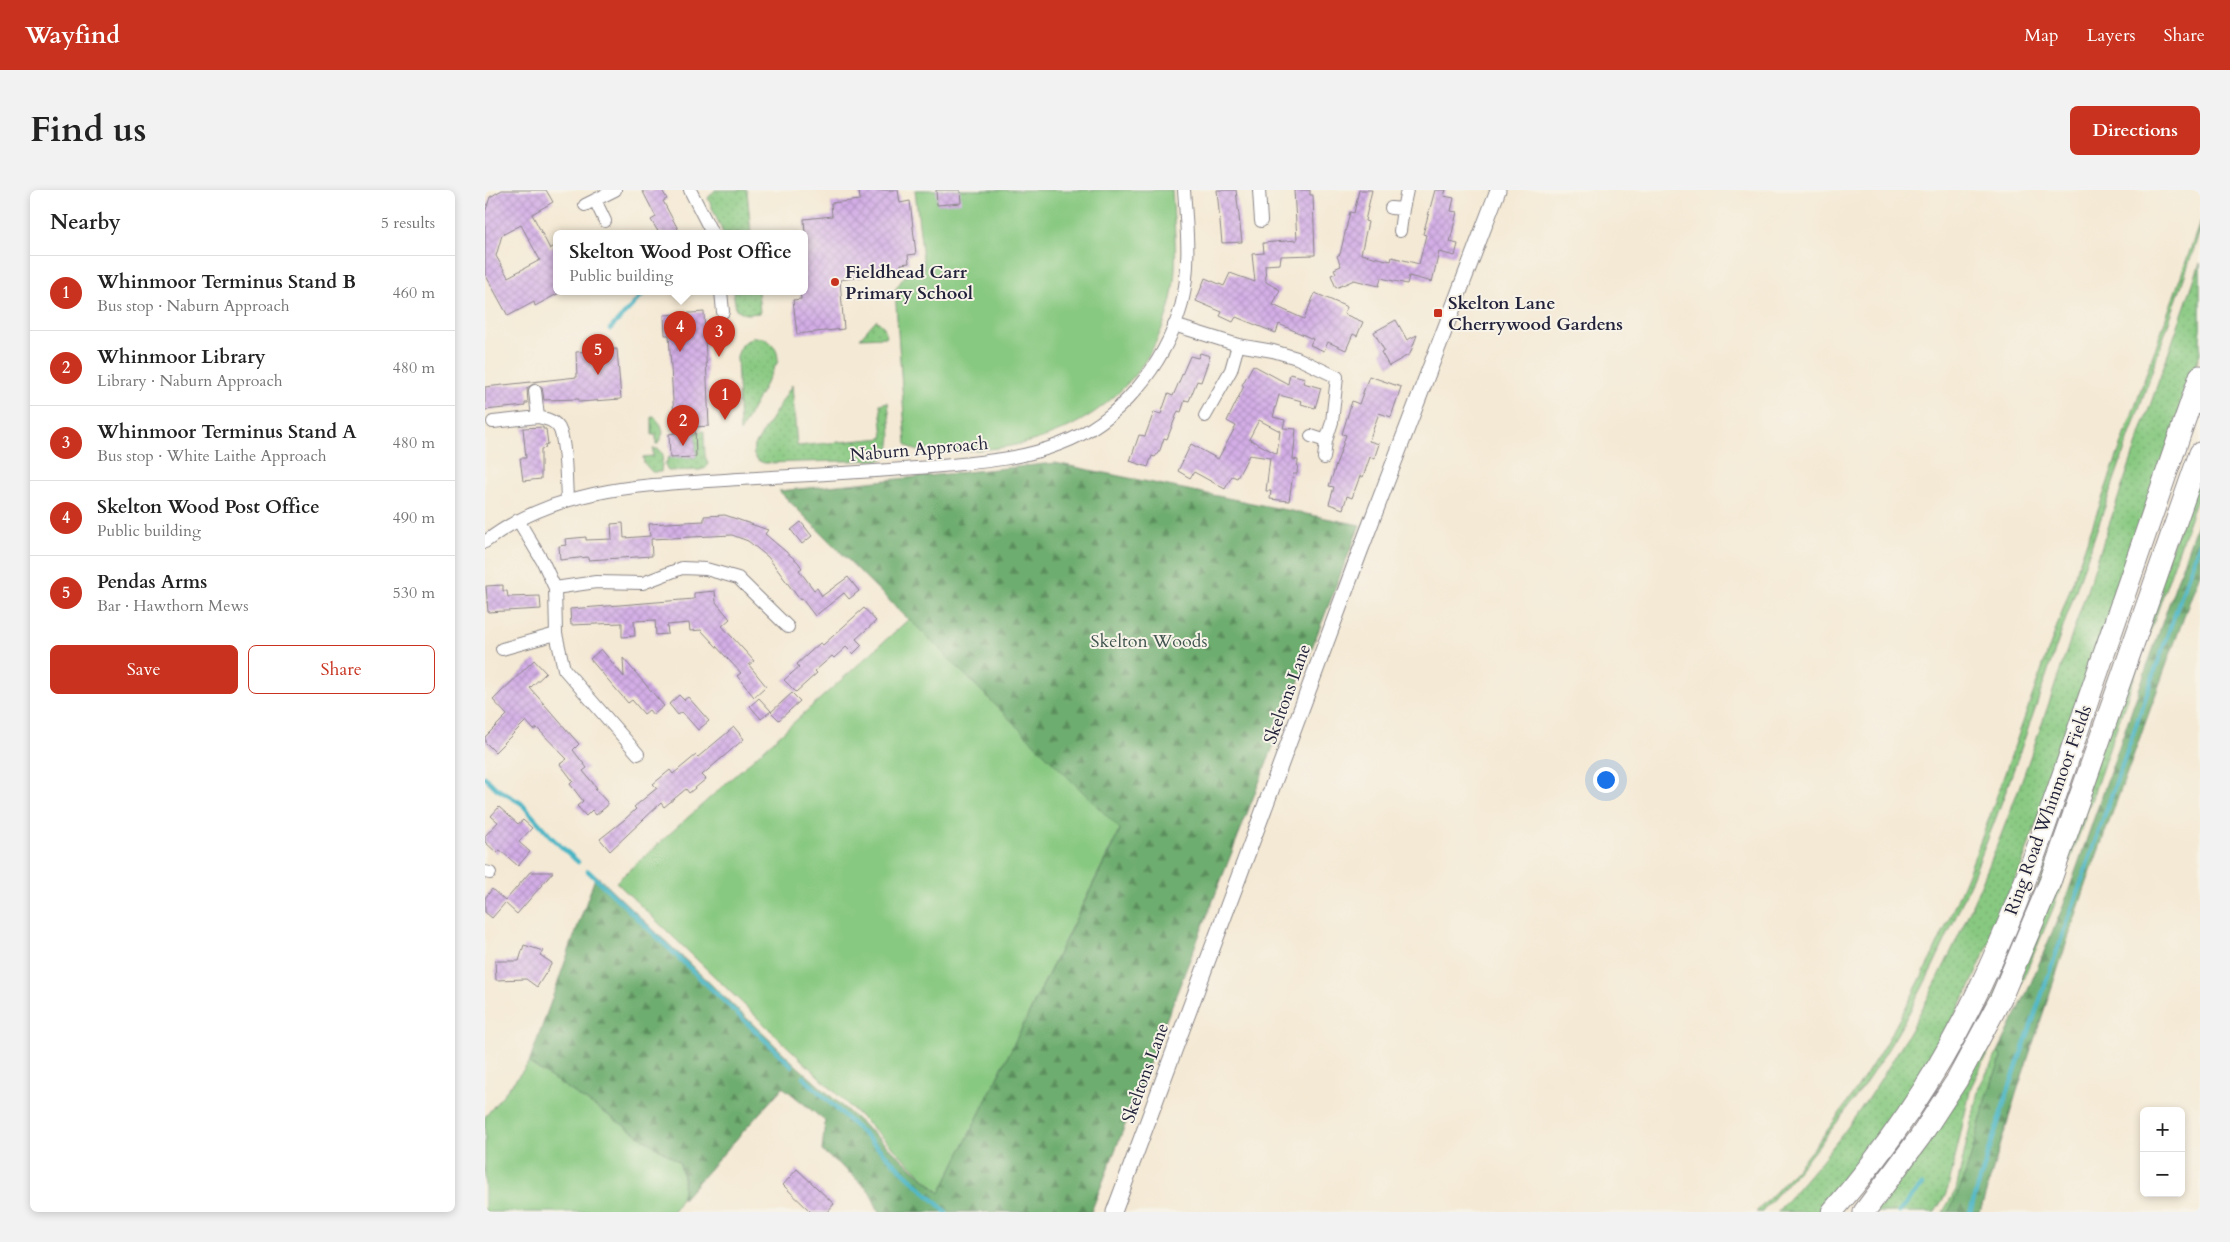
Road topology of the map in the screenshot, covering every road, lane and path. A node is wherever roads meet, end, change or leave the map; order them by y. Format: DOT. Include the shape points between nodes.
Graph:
graph roads {
  1 [pos="615,190"];
  2 [pos="690,190"];
  3 [pos="1184,190"];
  4 [pos="1259,190"];
  5 [pos="1407,190"];
  6 [pos="1498,190"];
  7 [pos="605,221"];
  8 [pos="1261,221"];
  9 [pos="710,230"];
  10 [pos="1400,232"];
  11 [pos="721,295"];
  12 [pos="723,312"];
  13 [pos="1174,325"];
  14 [pos="1238,345"];
  15 [pos="2200,376"];
  16 [pos="535,391"];
  17 [pos="1205,416"];
  18 [pos="538,417"];
  19 [pos="493,422"];
  20 [pos="1311,436"];
  21 [pos="1326,441"];
  22 [pos="2200,453"];
  23 [pos="1324,458"];
  24 [pos="567,499"];
  25 [pos="518,520"];
  26 [pos="485,542"];
  27 [pos="555,588"];
  28 [pos="788,627"];
  29 [pos="556,634"];
  30 [pos="502,649"];
  31 [pos="638,754"];
  32 [pos="1114,1212"];
  33 [pos="1832,1212"];
  34 [pos="1864,1212"];
  1 -- 7 [label="street" via="590,203"];
  2 -- 9 [label="street"];
  3 -- 13 [label="street, Naburn Approach" via="1187,262 1181,305"];
  4 -- 8 [label="street"];
  5 -- 10 [label="street" via="1397,208"];
  6 -- 32 [label="street, Skeltons Lane"];
  11 -- 12 [label="street"];
  13 -- 14 [label="street"];
  13 -- 24 [label="street, Naburn Approach" via="1157,361 1113,413 1077,436 1043,450 995,461 683,482 611,489"];
  14 -- 17 [label="street" via="1231,370"];
  14 -- 21 [label="street" via="1297,358 1337,377 1332,422"];
  15 -- 33 [label="highway, Ring Road Whinmoor Fields" via="2071,751 2026,876 1979,990 1923,1089"];
  16 -- 18 [label="street"];
  18 -- 19 [label="street"];
  18 -- 24 [label="street" via="551,420 558,427"];
  20 -- 21 [label="street"];
  21 -- 23 [label="street"];
  22 -- 34 [label="highway, Ring Road Whinmoor Fields" via="2051,882 2009,980 1957,1080 1920,1137"];
  24 -- 25 [label="street, Naburn Approach"];
  25 -- 26 [label="street, Naburn Approach"];
  25 -- 27 [label="street"];
  27 -- 28 [label="street" via="596,582 643,583 682,568 706,569 738,578"];
  27 -- 29 [label="street"];
  29 -- 30 [label="street"];
  29 -- 31 [label="street" via="564,669"];
}
